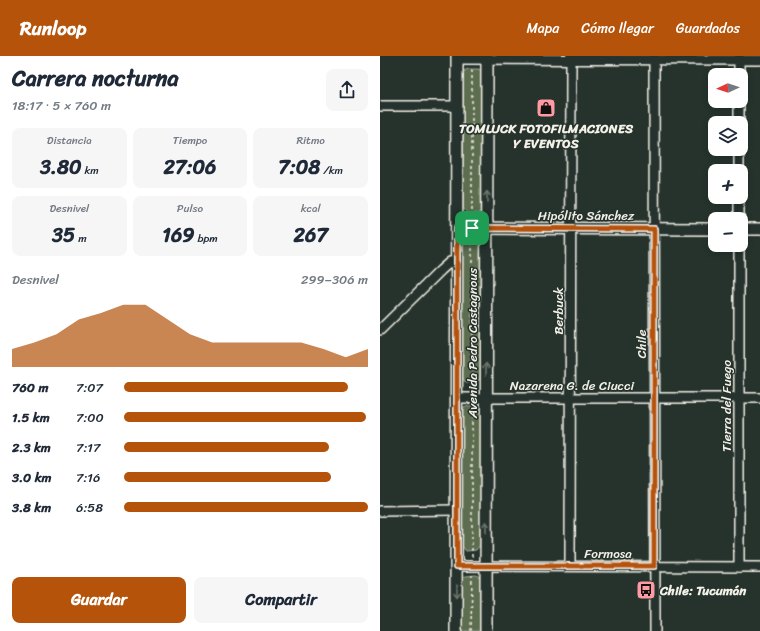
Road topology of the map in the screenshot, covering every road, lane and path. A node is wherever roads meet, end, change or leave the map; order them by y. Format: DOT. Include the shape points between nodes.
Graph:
graph roads {
  1 [pos="457,58"];
  2 [pos="487,58"];
  3 [pos="571,58"];
  4 [pos="654,58"];
  5 [pos="739,58"];
  6 [pos="472,59"];
  7 [pos="760,60"];
  8 [pos="380,106"];
  9 [pos="457,106"];
  10 [pos="457,228"];
  11 [pos="472,228"];
  12 [pos="487,228"];
  13 [pos="571,229"];
  14 [pos="654,229"];
  15 [pos="708,229"];
  16 [pos="748,229"];
  17 [pos="760,229"];
  18 [pos="739,252"];
  19 [pos="457,260"];
  20 [pos="380,330"];
  21 [pos="457,398"];
  22 [pos="472,398"];
  23 [pos="486,398"];
  24 [pos="570,398"];
  25 [pos="654,398"];
  26 [pos="739,398"];
  27 [pos="760,398"];
  28 [pos="380,510"];
  29 [pos="457,510"];
  30 [pos="457,566"];
  31 [pos="472,566"];
  32 [pos="486,566"];
  33 [pos="570,566"];
  34 [pos="654,566"];
  35 [pos="739,567"];
  36 [pos="760,567"];
  37 [pos="456,631"];
  38 [pos="472,631"];
  39 [pos="486,631"];
  40 [pos="655,631"];
  1 -- 6 [label="street"];
  1 -- 9 [label="street, Avenida Pedro Castagnous"];
  2 -- 3 [label="street"];
  2 -- 6 [label="street"];
  12 -- 2 [label="street, Avenida Pedro Castagnous, one-way"];
  3 -- 4 [label="street"];
  3 -- 13 [label="street, Berbuck"];
  4 -- 5 [label="street"];
  4 -- 14 [label="street, Chile"];
  5 -- 7 [label="street"];
  6 -- 11 [label="path"];
  8 -- 9 [label="street"];
  9 -- 10 [label="street, Avenida Pedro Castagnous"];
  10 -- 11 [label="street, Hipólito Sánchez"];
  10 -- 19 [label="street, Avenida Pedro Castagnous"];
  11 -- 12 [label="street, Hipólito Sánchez"];
  11 -- 22 [label="path"];
  12 -- 13 [label="street, Hipólito Sánchez"];
  23 -- 12 [label="street, Avenida Pedro Castagnous, one-way"];
  13 -- 14 [label="street, Hipólito Sánchez"];
  13 -- 24 [label="street, Berbuck"];
  14 -- 15 [label="street, Hipólito Sánchez"];
  14 -- 25 [label="street, Chile"];
  16 -- 17 [label="street"];
  18 -- 26 [label="street, Tierra del Fuego"];
  19 -- 20 [label="street" via="444,267"];
  19 -- 21 [label="street, Avenida Pedro Castagnous"];
  21 -- 22 [label="street, Nazarena G. de Ciucci"];
  21 -- 29 [label="street, Avenida Pedro Castagnous"];
  22 -- 23 [label="street, Nazarena G. de Ciucci"];
  22 -- 31 [label="path"];
  23 -- 24 [label="street, Nazarena G. de Ciucci"];
  32 -- 23 [label="street, Avenida Pedro Castagnous, one-way"];
  24 -- 25 [label="street, Nazarena G. de Ciucci"];
  24 -- 33 [label="street, Berbuck"];
  25 -- 26 [label="street, Nazarena G. de Ciucci"];
  25 -- 34 [label="street, Chile"];
  26 -- 27 [label="street, Nazarena G. de Ciucci"];
  26 -- 35 [label="street, Tierra del Fuego"];
  28 -- 29 [label="street"];
  29 -- 30 [label="street, Avenida Pedro Castagnous"];
  30 -- 31 [label="street, Formosa"];
  30 -- 37 [label="street, Avenida Pedro Castagnous, one-way"];
  31 -- 32 [label="street, Formosa"];
  31 -- 38 [label="path"];
  32 -- 33 [label="street, Formosa"];
  32 -- 39 [label="street, Avenida Pedro Castagnous"];
  33 -- 34 [label="street, Formosa"];
  34 -- 35 [label="street, Formosa"];
  34 -- 40 [label="street, Chile"];
  35 -- 36 [label="street, Formosa"];
}
